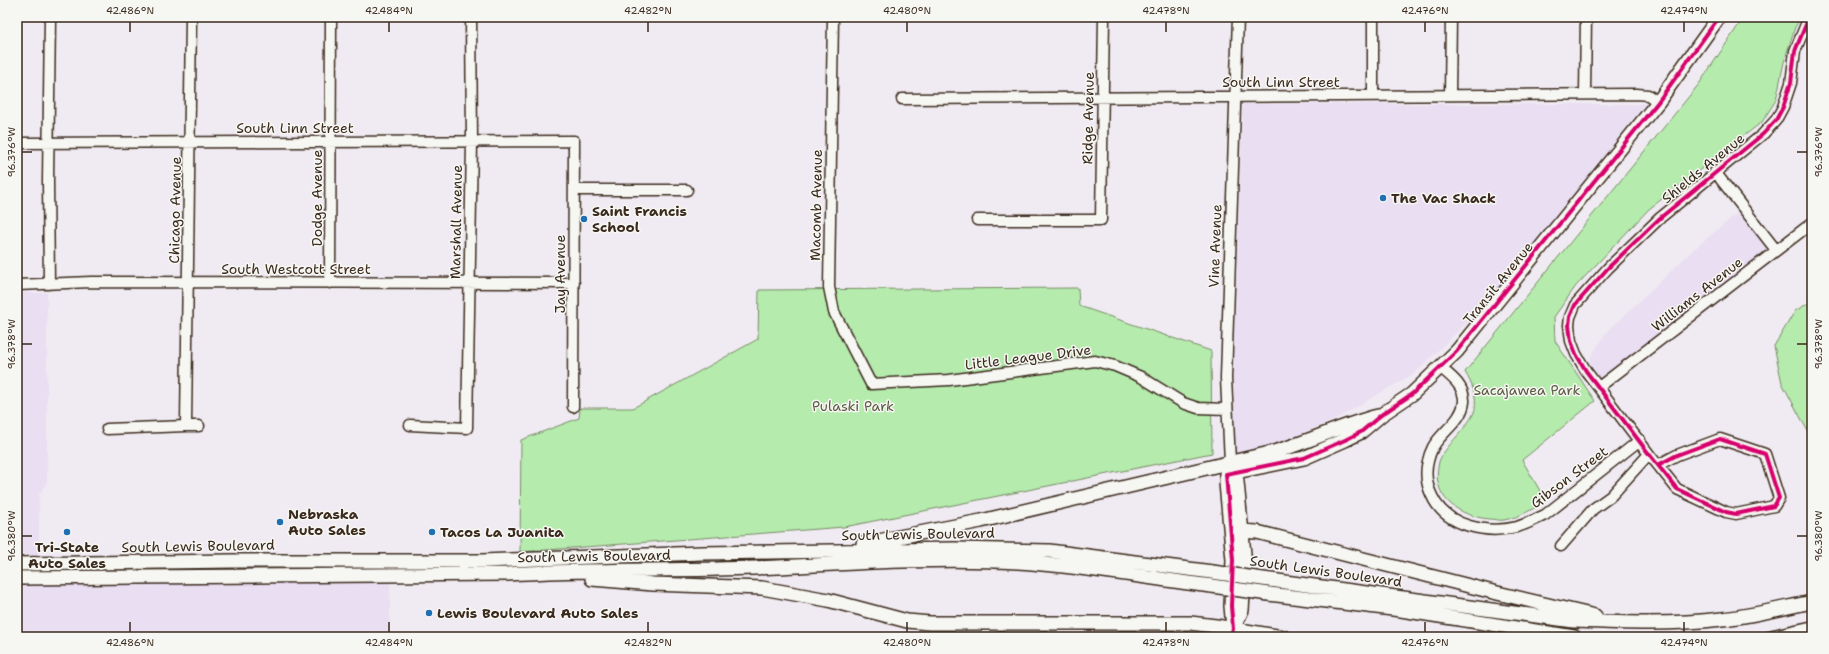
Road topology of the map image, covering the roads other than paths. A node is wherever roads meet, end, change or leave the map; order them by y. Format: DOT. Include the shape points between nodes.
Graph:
graph roads {
  1 [pos="50,17"];
  2 [pos="191,17"];
  3 [pos="331,17"];
  4 [pos="472,17"];
  5 [pos="833,17"];
  6 [pos="1104,17"];
  7 [pos="1238,17"];
  8 [pos="1373,17"];
  9 [pos="1451,17"];
  10 [pos="1586,17"];
  11 [pos="1719,17"];
  12 [pos="1809,17"];
  13 [pos="1585,94"];
  14 [pos="1450,95"];
  15 [pos="1373,96"];
  16 [pos="1235,97"];
  17 [pos="1102,98"];
  18 [pos="902,99"];
  19 [pos="1658,102"];
  20 [pos="574,141"];
  21 [pos="190,142"];
  22 [pos="331,142"];
  23 [pos="472,142"];
  24 [pos="17,143"];
  25 [pos="48,143"];
  26 [pos="1715,172"];
  27 [pos="574,190"];
  28 [pos="687,190"];
  29 [pos="977,220"];
  30 [pos="1812,223"];
  31 [pos="1776,250"];
  32 [pos="188,282"];
  33 [pos="330,283"];
  34 [pos="469,283"];
  35 [pos="17,284"];
  36 [pos="49,284"];
  37 [pos="574,284"];
  38 [pos="1441,368"];
  39 [pos="871,384"];
  40 [pos="1599,387"];
  41 [pos="573,407"];
  42 [pos="1226,409"];
  43 [pos="410,425"];
  44 [pos="186,426"];
  45 [pos="199,426"];
  46 [pos="107,429"];
  47 [pos="1640,440"];
  48 [pos="1649,454"];
  49 [pos="1658,465"];
  50 [pos="1231,470"];
  51 [pos="1236,535"];
  52 [pos="1561,546"];
  53 [pos="811,551"];
  54 [pos="17,564"];
  55 [pos="506,574"];
  56 [pos="17,578"];
  57 [pos="1812,602"];
  58 [pos="1639,624"];
  59 [pos="1812,628"];
  60 [pos="1232,633"];
  61 [pos="1283,637"];
  62 [pos="1574,637"];
  63 [pos="1771,637"];
  1 -- 25 [label="street"];
  2 -- 21 [label="street, Chicago Avenue"];
  3 -- 22 [label="street, Dodge Avenue"];
  4 -- 23 [label="street, Marshall Avenue"];
  5 -- 39 [label="street, Macomb Avenue" via="829,287 834,312"];
  6 -- 17 [label="street, Ridge Avenue"];
  7 -- 16 [label="street, Vine Avenue"];
  8 -- 15 [label="street"];
  9 -- 14 [label="street"];
  10 -- 13 [label="street"];
  11 -- 19 [label="main road, Transit Avenue"];
  12 -- 26 [label="street, Shields Avenue" via="1795,51 1790,83 1776,120 1763,134"];
  13 -- 14 [label="street, South Linn Street"];
  13 -- 19 [label="street, South Linn Street" via="1648,95"];
  14 -- 15 [label="street, South Linn Street"];
  15 -- 16 [label="street, South Linn Street"];
  16 -- 17 [label="street, South Linn Street"];
  16 -- 42 [label="street, Vine Avenue"];
  17 -- 18 [label="street, South Linn Street"];
  17 -- 29 [label="street, Ridge Avenue" via="1101,220"];
  19 -- 38 [label="main road, Transit Avenue"];
  20 -- 23 [label="street, South Linn Street"];
  20 -- 27 [label="street, Jay Avenue"];
  21 -- 22 [label="street, South Linn Street"];
  21 -- 25 [label="street, South Linn Street"];
  21 -- 32 [label="street, Chicago Avenue"];
  22 -- 23 [label="street, South Linn Street"];
  22 -- 33 [label="street, Dodge Avenue"];
  23 -- 34 [label="street, Marshall Avenue"];
  24 -- 25 [label="street, South Linn Street"];
  25 -- 36 [label="street"];
  26 -- 31 [label="street"];
  26 -- 40 [label="street, Shields Avenue" via="1660,218 1608,268 1575,305 1569,325 1571,341 1576,354"];
  27 -- 28 [label="street"];
  27 -- 37 [label="street, Jay Avenue"];
  30 -- 31 [label="street, Williams Avenue"];
  31 -- 40 [label="street, Williams Avenue"];
  32 -- 33 [label="street, South Westcott Street"];
  32 -- 36 [label="street, South Westcott Street"];
  32 -- 44 [label="street, Chicago Avenue"];
  33 -- 34 [label="street, South Westcott Street"];
  34 -- 37 [label="street, South Westcott Street"];
  34 -- 43 [label="street, Marshall Avenue" via="467,428"];
  35 -- 36 [label="street, South Westcott Street"];
  37 -- 41 [label="street, Jay Avenue"];
  38 -- 47 [label="street, Gibson Street" via="1460,386 1464,401 1458,417 1434,447 1426,477 1430,491 1441,510 1449,517 1469,526 1501,530 1518,527 1545,515"];
  38 -- 50 [label="main road, Transit Avenue" via="1412,394 1381,415 1355,421"];
  39 -- 42 [label="street, Little League Drive" via="949,380 1095,361 1141,377 1184,403 1198,408"];
  40 -- 47 [label="street"];
  42 -- 50 [label="street, Vine Avenue"];
  44 -- 45 [label="street"];
  44 -- 46 [label="street"];
  47 -- 48 [label="street"];
  48 -- 49 [label="street"];
  48 -- 52 [label="street" via="1611,496 1593,509"];
  49 -- 49 [label="street" via="1678,488 1726,512 1736,514 1774,506 1779,498 1765,454 1720,439"];
  50 -- 51 [label="main road"];
  50 -- 53 [label="main road, Transit Avenue" via="923,533"];
  51 -- 58 [label="main road" via="1257,532 1583,614"];
  51 -- 60 [label="main road" via="1231,606"];
  53 -- 54 [label="main road, South Lewis Boulevard" via="482,561"];
  53 -- 58 [label="main road, South Lewis Boulevard, bridge" via="954,548 1049,551 1574,621"];
  55 -- 56 [label="main road, South Lewis Boulevard"];
  55 -- 60 [label="main road" via="762,588 828,600 907,621 930,623 1183,623"];
  55 -- 62 [label="main road, South Lewis Boulevard, bridge" via="566,570 680,570 925,561 1070,565 1401,610"];
  57 -- 58 [label="main road, South Lewis Boulevard" via="1770,612 1722,619"];
  59 -- 63 [label="main road"];
  60 -- 61 [label="main road"];
}
